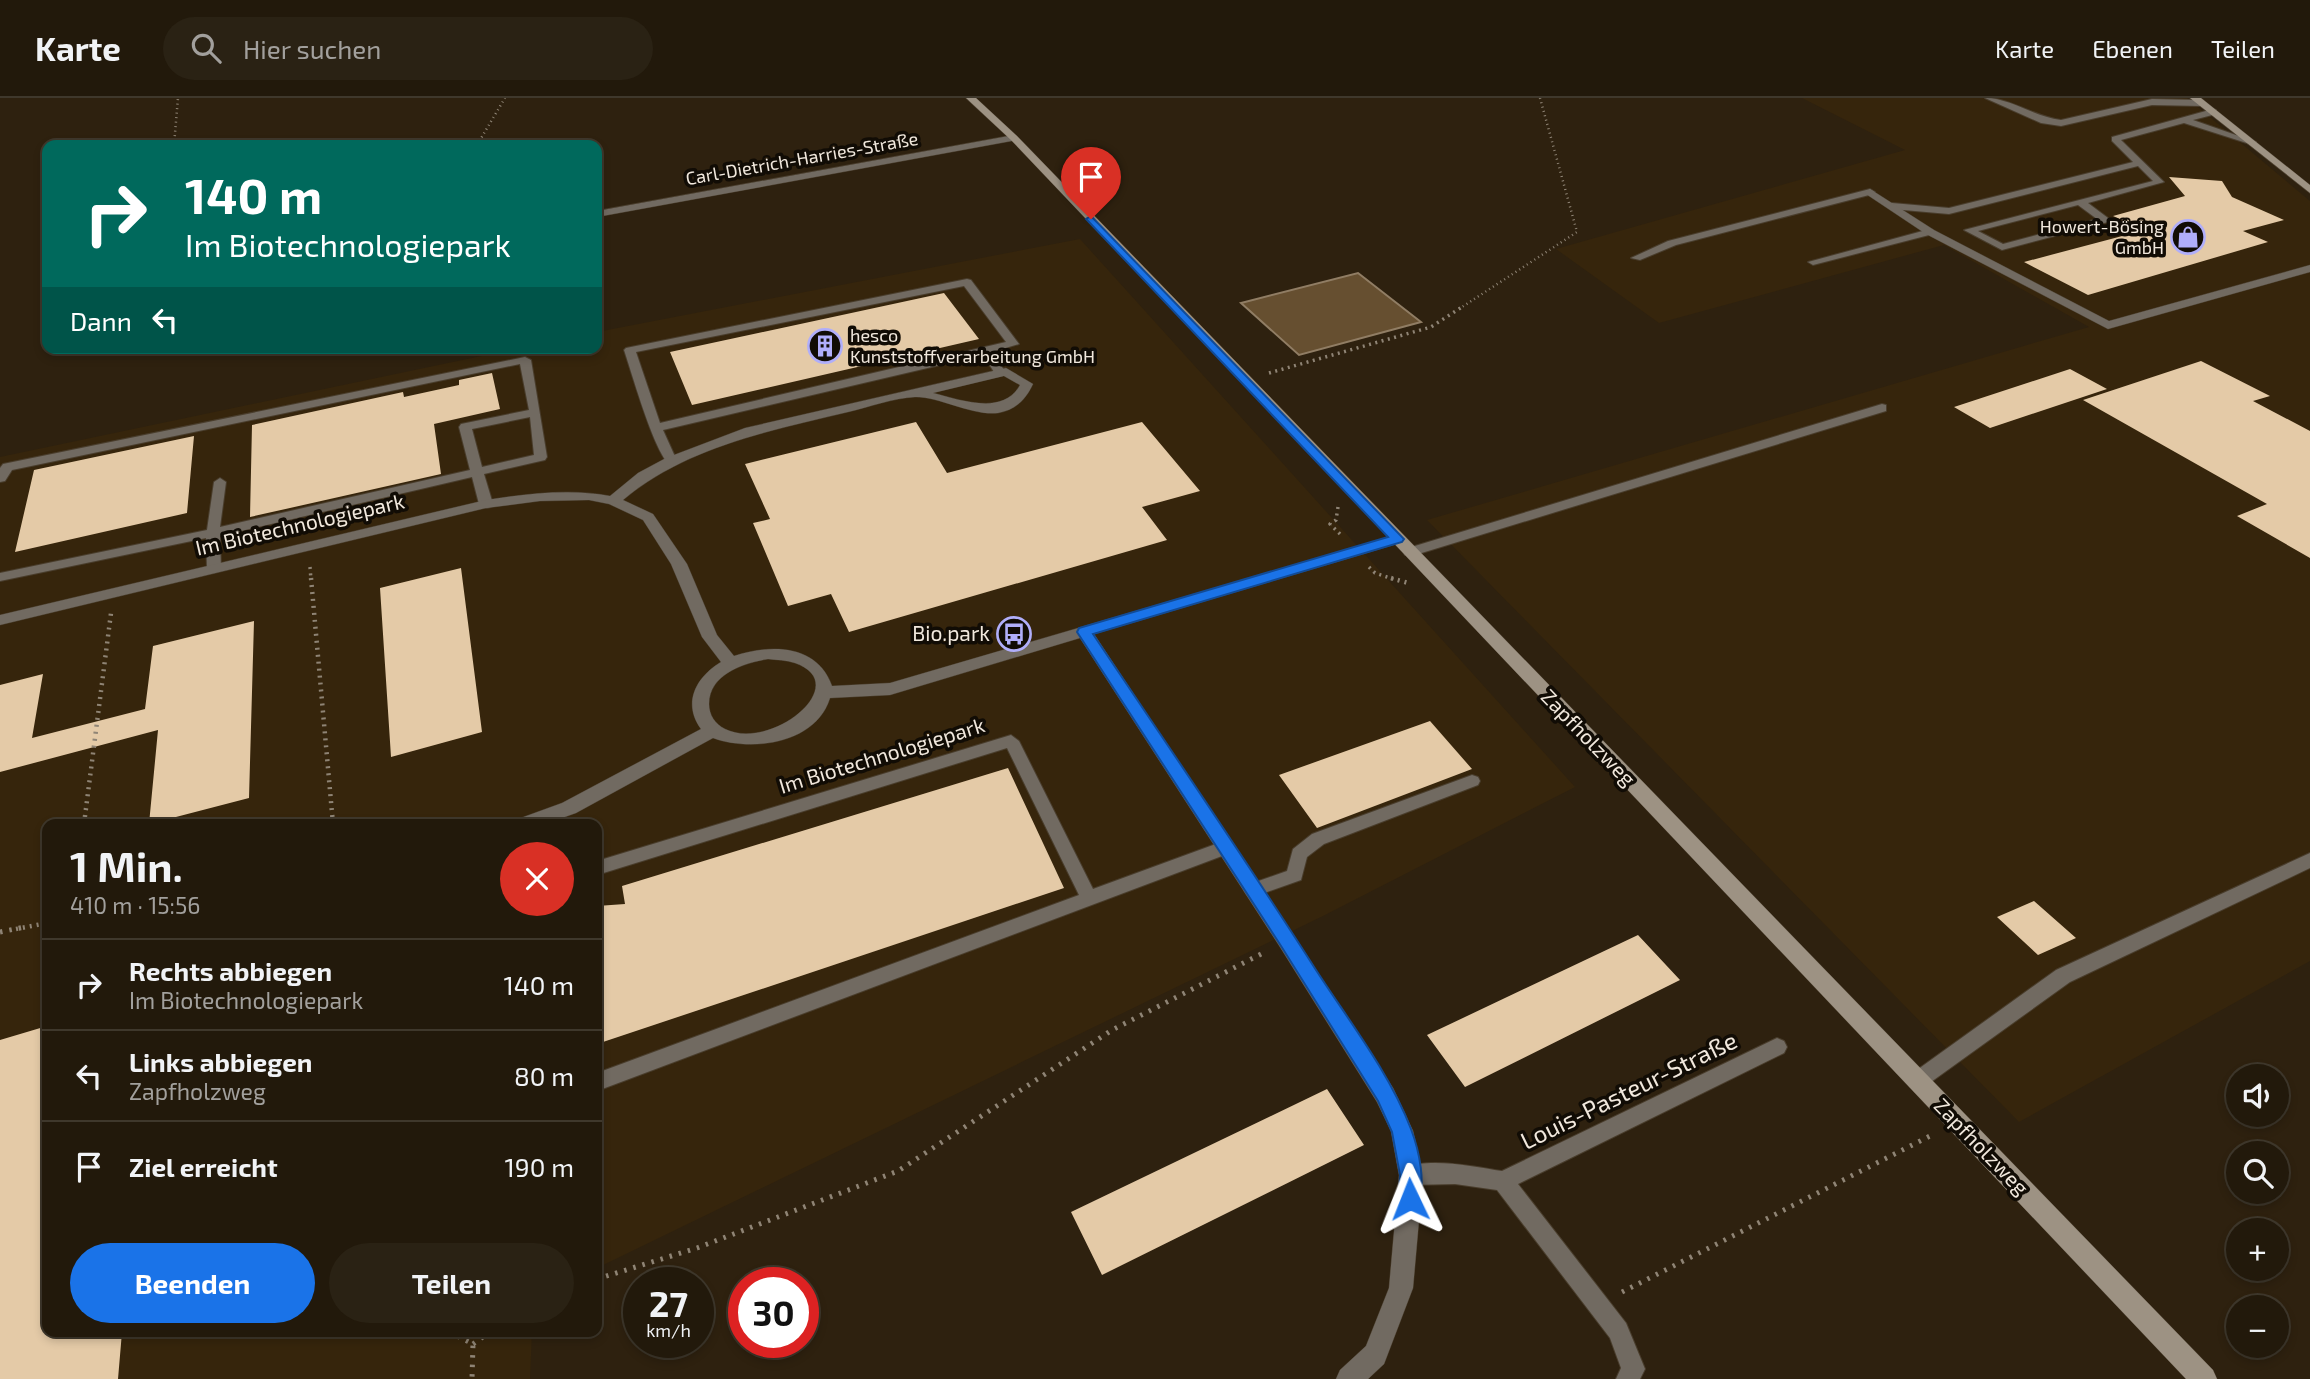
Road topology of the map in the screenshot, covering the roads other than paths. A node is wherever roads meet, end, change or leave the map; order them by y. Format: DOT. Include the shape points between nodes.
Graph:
graph roads {
  1 [pos="971,98"];
  2 [pos="1989,98"];
  3 [pos="2199,101"];
  4 [pos="2213,112"];
  5 [pos="2184,120"];
  6 [pos="1014,138"];
  7 [pos="2253,144"];
  8 [pos="2140,163"];
  9 [pos="2310,190"];
  10 [pos="1870,192"];
  11 [pos="2080,202"];
  12 [pos="1892,206"];
  13 [pos="1949,211"];
  14 [pos="602,213"];
  15 [pos="1969,230"];
  16 [pos="1930,232"];
  17 [pos="1636,258"];
  18 [pos="1813,262"];
  19 [pos="2310,268"];
  20 [pos="986,351"];
  21 [pos="1003,372"];
  22 [pos="915,392"];
  23 [pos="1882,408"];
  24 [pos="535,412"];
  25 [pos="656,428"];
  26 [pos="671,461"];
  27 [pos="476,473"];
  28 [pos="0,478"];
  29 [pos="220,482"];
  30 [pos="613,501"];
  31 [pos="486,504"];
  32 [pos="213,533"];
  33 [pos="1404,545"];
  34 [pos="214,569"];
  35 [pos="0,577"];
  36 [pos="0,620"];
  37 [pos="1084,632"];
  38 [pos="731,664"];
  39 [pos="825,692"];
  40 [pos="712,730"];
  41 [pos="1472,780"];
  42 [pos="539,819"];
  43 [pos="1224,848"];
  44 [pos="2310,860"];
  45 [pos="602,866"];
  46 [pos="1253,890"];
  47 [pos="1090,900"];
  48 [pos="1777,1047"];
  49 [pos="602,1080"];
  50 [pos="1917,1082"];
  51 [pos="1411,1175"];
  52 [pos="1503,1181"];
  53 [pos="1349,1379"];
  54 [pos="1629,1379"];
  55 [pos="2204,1379"];
  1 -- 6 [label="street, Zapfholzweg"];
  2 -- 3 [label="lane" via="2044,121 2061,123 2152,102"];
  3 -- 4 [label="street"];
  4 -- 5 [label="lane"];
  4 -- 7 [label="street"];
  5 -- 7 [label="lane"];
  5 -- 8 [label="lane" via="2115,139"];
  6 -- 14 [label="street, Carl-Dietrich-Harries-Straße"];
  6 -- 33 [label="street, Zapfholzweg"];
  7 -- 9 [label="street"];
  8 -- 11 [label="lane" via="2160,182"];
  8 -- 13 [label="lane"];
  10 -- 12 [label="street"];
  10 -- 17 [label="lane" via="1672,243"];
  11 -- 15 [label="lane"];
  11 -- 15 [label="lane" via="2105,219 2002,247"];
  12 -- 13 [label="lane"];
  12 -- 16 [label="street"];
  13 -- 15 [label="lane"];
  16 -- 18 [label="lane"];
  16 -- 19 [label="street" via="2108,325"];
  20 -- 21 [label="lane"];
  20 -- 25 [label="lane"];
  20 -- 25 [label="lane" via="1013,344 967,282 630,350"];
  21 -- 22 [label="street"];
  21 -- 22 [label="street" via="1027,384 1019,399 997,409"];
  22 -- 26 [label="street" via="750,430"];
  23 -- 33 [label="lane"];
  24 -- 27 [label="lane" via="541,457"];
  24 -- 27 [label="lane" via="465,427"];
  24 -- 28 [label="lane" via="525,360 7,467"];
  25 -- 26 [label="lane"];
  26 -- 30 [label="street" via="643,476"];
  27 -- 31 [label="lane"];
  27 -- 32 [label="lane"];
  29 -- 32 [label="lane"];
  30 -- 31 [label="street, Im Biotechnologiepark" via="589,496 540,497"];
  30 -- 38 [label="street, Im Biotechnologiepark" via="648,517 679,564 710,637"];
  31 -- 34 [label="street, Im Biotechnologiepark"];
  32 -- 34 [label="lane"];
  32 -- 35 [label="lane"];
  33 -- 37 [label="street"];
  33 -- 50 [label="street, Zapfholzweg"];
  34 -- 36 [label="street, Im Biotechnologiepark"];
  37 -- 39 [label="street" via="890,689"];
  37 -- 43 [label="street"];
  38 -- 39 [label="street" via="768,653 795,656 816,667 824,678"];
  38 -- 40 [label="street" via="705,684 699,697 698,709"];
  39 -- 40 [label="street" via="808,719 770,738 749,740"];
  40 -- 42 [label="street" via="569,808"];
  41 -- 46 [label="lane" via="1318,839 1299,854 1294,875"];
  43 -- 46 [label="street"];
  43 -- 47 [label="lane"];
  44 -- 50 [label="lane" via="2063,976"];
  45 -- 47 [label="lane, Im Biotechnologiepark" via="1011,741"];
  46 -- 51 [label="street" via="1385,1095 1402,1131"];
  47 -- 49 [label="lane"];
  48 -- 52 [label="lane, Louis-Pasteur-Straße"];
  50 -- 55 [label="street, Zapfholzweg"];
  51 -- 52 [label="lane" via="1455,1174"];
  51 -- 53 [label="street" via="1401,1289 1375,1355"];
  52 -- 54 [label="lane" via="1618,1331 1633,1369"];
}
